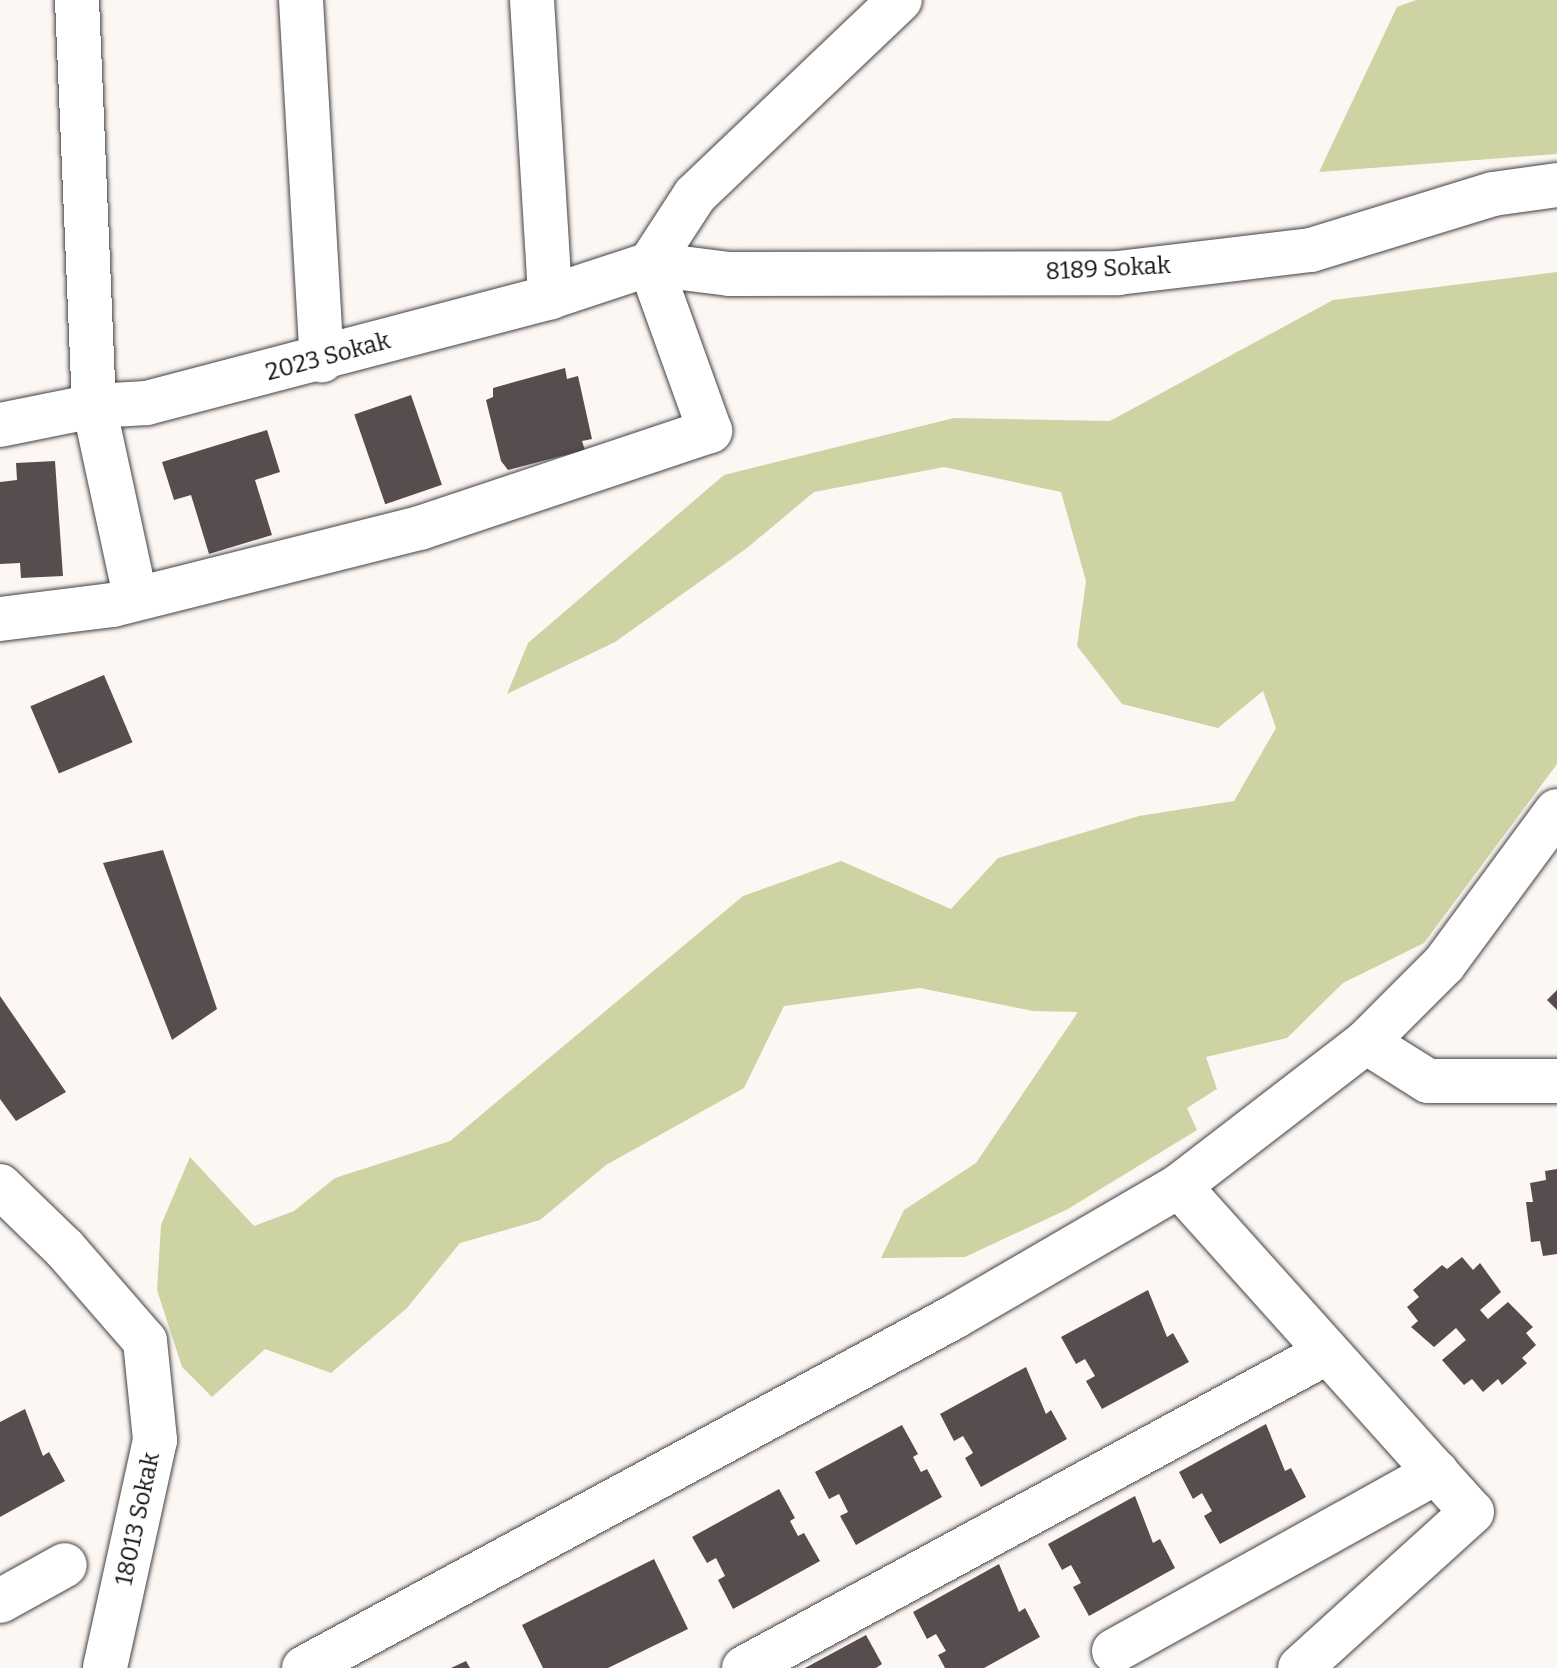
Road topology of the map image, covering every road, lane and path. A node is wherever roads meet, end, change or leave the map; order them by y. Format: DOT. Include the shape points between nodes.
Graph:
graph roads {
  1 [pos="77,0"];
  2 [pos="301,0"];
  3 [pos="532,0"];
  4 [pos="900,0"];
  5 [pos="1557,185"];
  6 [pos="650,264"];
  7 [pos="550,297"];
  8 [pos="322,360"];
  9 [pos="94,406"];
  10 [pos="0,425"];
  11 [pos="135,596"];
  12 [pos="0,619"];
  13 [pos="1557,811"];
  14 [pos="1366,1042"];
  15 [pos="1557,1081"];
  16 [pos="0,1186"];
  17 [pos="1179,1186"];
  18 [pos="1326,1353"];
  19 [pos="1437,1472"];
  20 [pos="65,1565"];
  21 [pos="0,1601"];
  22 [pos="1114,1651"];
  23 [pos="105,1668"];
  24 [pos="304,1668"];
  25 [pos="744,1668"];
  26 [pos="1300,1668"];
  1 -- 9 [label="street"];
  2 -- 8 [label="street"];
  3 -- 7 [label="street"];
  4 -- 6 [label="street" via="695,195"];
  5 -- 6 [label="street, 8189 Sokak" via="1493,194 1311,250 1118,273 729,274"];
  6 -- 7 [label="street, 2023 Sokak"];
  6 -- 11 [label="street" via="710,431 420,528"];
  7 -- 8 [label="street, 2023 Sokak"];
  8 -- 9 [label="street, 2023 Sokak" via="147,403"];
  9 -- 10 [label="street, 2023 Sokak"];
  9 -- 11 [label="street"];
  11 -- 12 [label="street" via="113,605"];
  13 -- 14 [label="street" via="1444,964"];
  14 -- 15 [label="street" via="1428,1081"];
  14 -- 17 [label="street"];
  16 -- 23 [label="street, 18013 Sokak" via="65,1249 145,1341 155,1440"];
  17 -- 18 [label="street"];
  17 -- 24 [label="street" via="954,1317"];
  18 -- 19 [label="street"];
  18 -- 25 [label="street"];
  19 -- 22 [label="street"];
  19 -- 26 [label="street" via="1472,1512"];
  20 -- 21 [label="street"];
}
